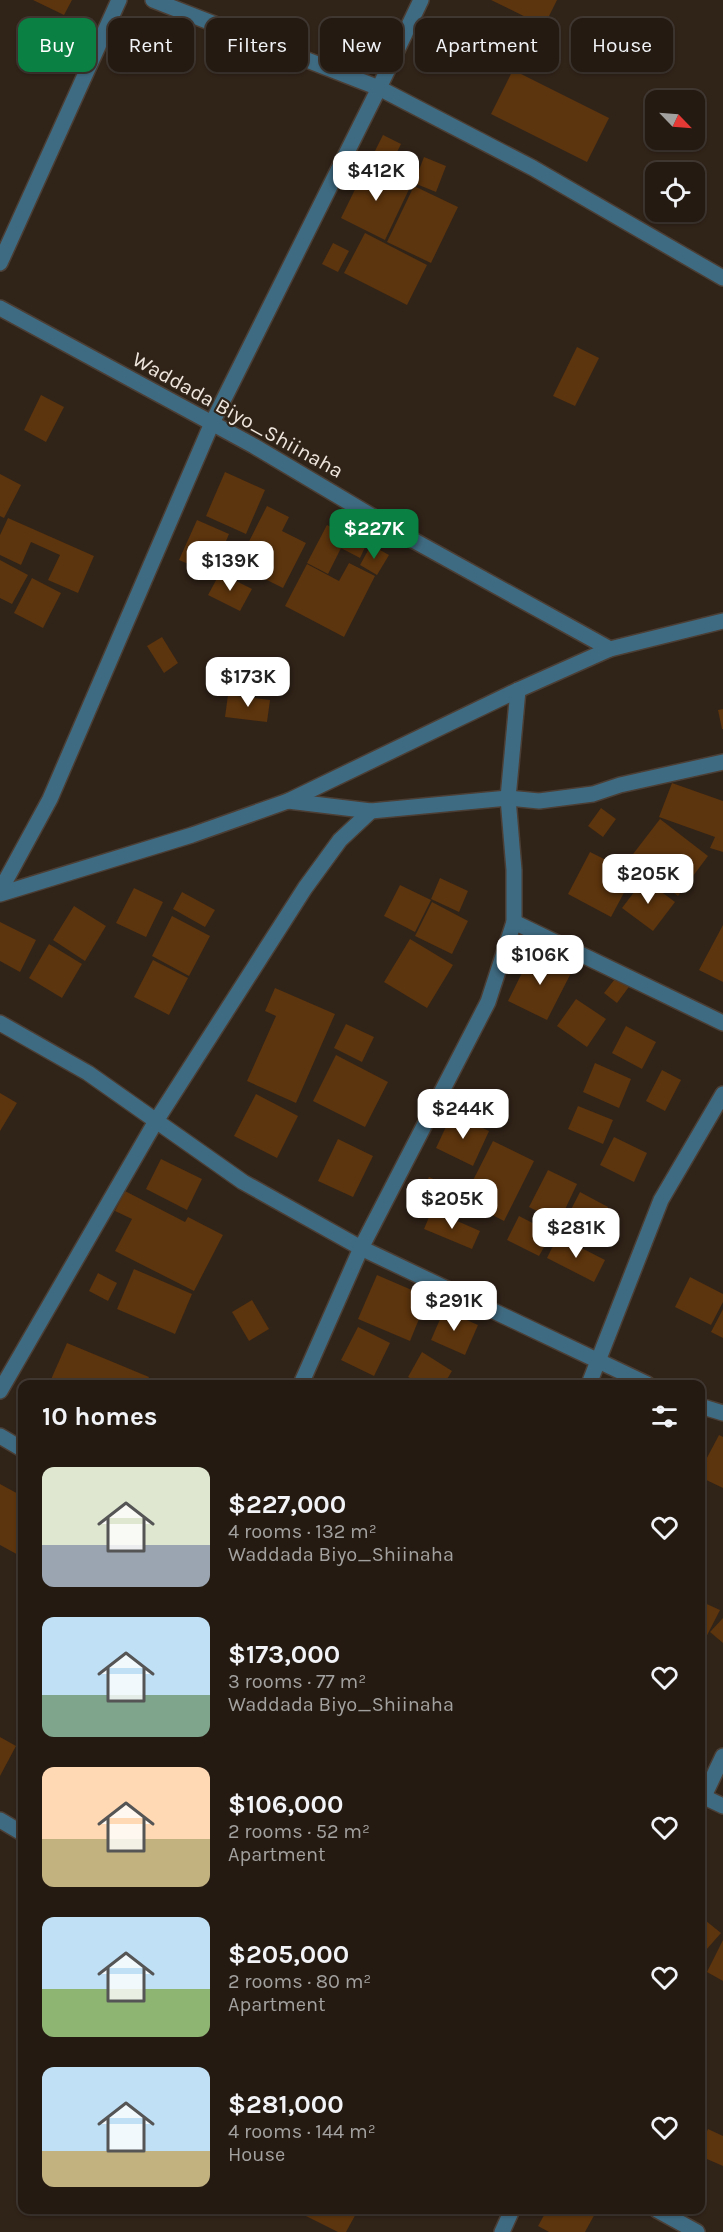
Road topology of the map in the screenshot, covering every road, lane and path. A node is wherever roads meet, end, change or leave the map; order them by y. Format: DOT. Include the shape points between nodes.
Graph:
graph roads {
  1 [pos="119,0"];
  2 [pos="153,0"];
  3 [pos="421,0"];
  4 [pos="379,88"];
  5 [pos="0,263"];
  6 [pos="723,278"];
  7 [pos="0,308"];
  8 [pos="212,423"];
  9 [pos="723,621"];
  10 [pos="610,649"];
  11 [pos="518,690"];
  12 [pos="723,762"];
  13 [pos="508,798"];
  14 [pos="288,801"];
  15 [pos="370,811"];
  16 [pos="0,892"];
  17 [pos="514,922"];
  18 [pos="0,1023"];
  19 [pos="723,1023"];
  20 [pos="723,1094"];
  21 [pos="156,1121"];
  22 [pos="361,1248"];
  23 [pos="598,1361"];
  24 [pos="303,1380"];
  25 [pos="591,1380"];
  26 [pos="638,1380"];
  27 [pos="0,1391"];
  28 [pos="705,1408"];
  29 [pos="723,1413"];
  30 [pos="0,1436"];
  31 [pos="18,1447"];
  32 [pos="723,1756"];
  33 [pos="705,1789"];
  34 [pos="705,1797"];
  35 [pos="723,1806"];
  36 [pos="0,1820"];
  37 [pos="18,1831"];
  38 [pos="510,2214"];
  39 [pos="664,2214"];
  40 [pos="502,2232"];
  41 [pos="697,2232"];
  1 -- 5 [label="street"];
  2 -- 4 [label="street"];
  3 -- 4 [label="street"];
  4 -- 6 [label="street" via="533,168"];
  4 -- 8 [label="street"];
  7 -- 8 [label="street, Waddada Biyo_Shiinaha"];
  8 -- 10 [label="street, Waddada Biyo_Shiinaha"];
  8 -- 16 [label="street" via="50,799"];
  9 -- 10 [label="street"];
  10 -- 11 [label="street"];
  11 -- 13 [label="street"];
  11 -- 14 [label="street"];
  12 -- 13 [label="street" via="593,794 539,801"];
  13 -- 15 [label="street"];
  13 -- 17 [label="street"];
  14 -- 15 [label="street"];
  14 -- 16 [label="street"];
  15 -- 21 [label="street" via="340,840 305,888"];
  17 -- 19 [label="street"];
  17 -- 22 [label="street" via="488,1002"];
  18 -- 21 [label="street" via="88,1072"];
  20 -- 23 [label="street" via="661,1200"];
  21 -- 22 [label="street" via="243,1182"];
  21 -- 27 [label="street"];
  22 -- 23 [label="street"];
  22 -- 24 [label="street"];
  23 -- 25 [label="street"];
  23 -- 26 [label="street"];
  28 -- 29 [label="street"];
  30 -- 31 [label="street"];
  32 -- 33 [label="street"];
  34 -- 35 [label="street"];
  36 -- 37 [label="street"];
  38 -- 40 [label="street"];
  39 -- 41 [label="street"];
}
